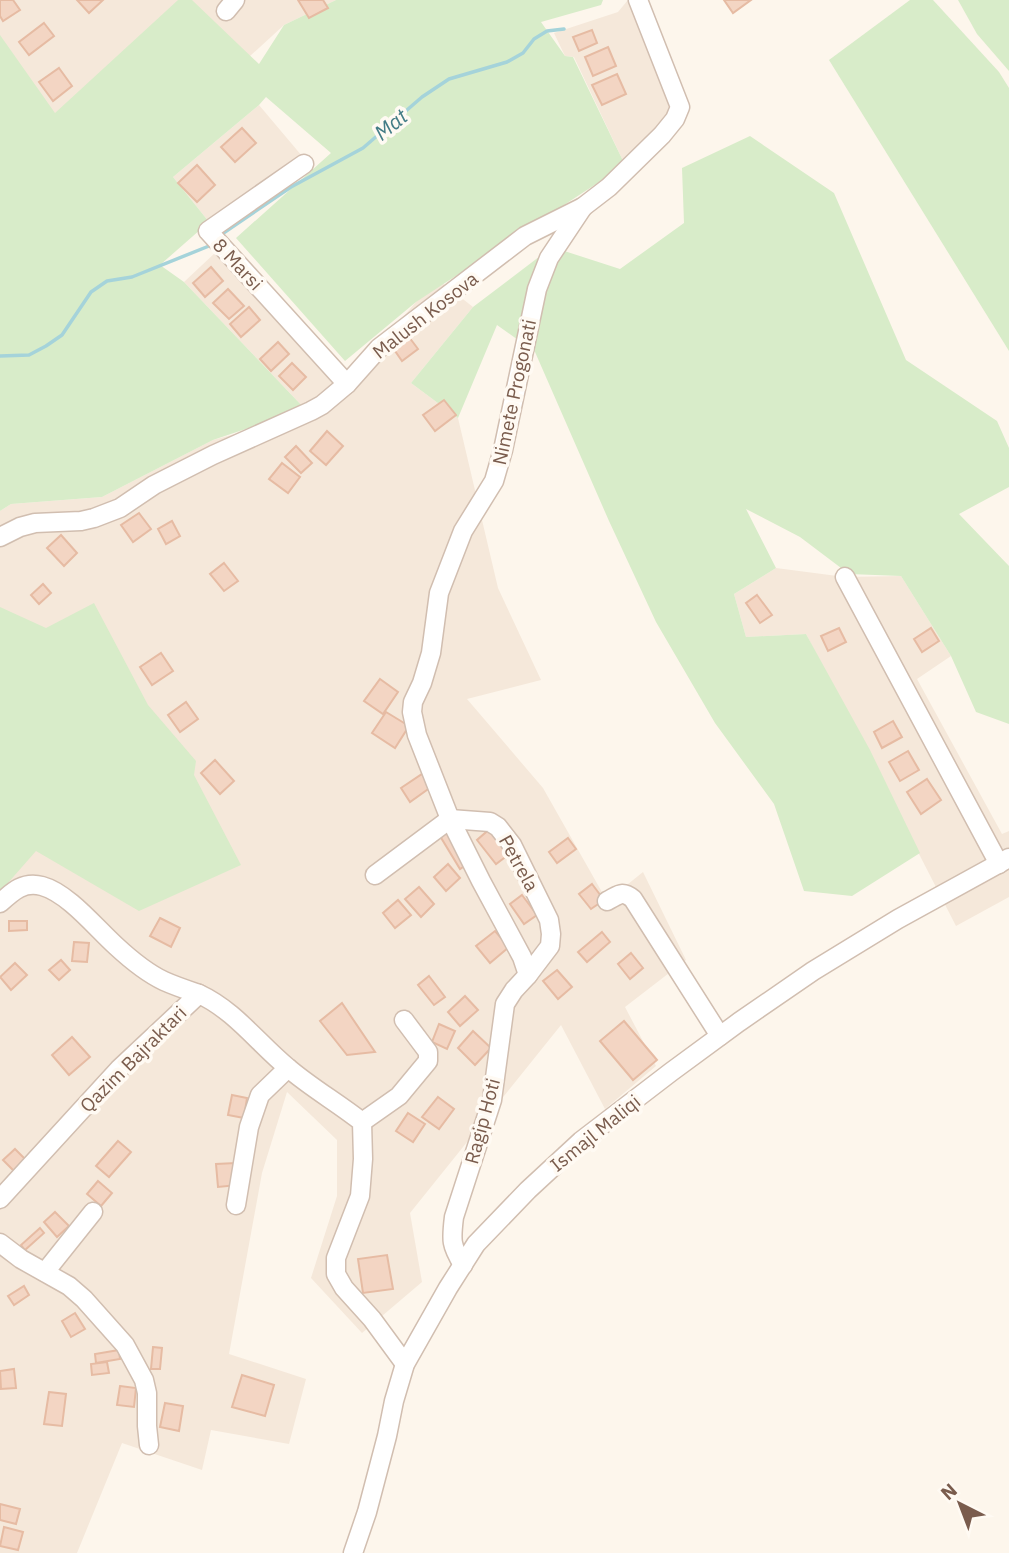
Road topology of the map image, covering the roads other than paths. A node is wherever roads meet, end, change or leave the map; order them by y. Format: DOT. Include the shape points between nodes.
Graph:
graph roads {
  1 [pos="638,0"];
  2 [pos="304,164"];
  3 [pos="583,207"];
  4 [pos="347,384"];
  5 [pos="0,537"];
  6 [pos="845,578"];
  7 [pos="450,819"];
  8 [pos="1004,861"];
  9 [pos="375,874"];
  10 [pos="607,901"];
  11 [pos="0,903"];
  12 [pos="550,946"];
  13 [pos="528,975"];
  14 [pos="199,994"];
  15 [pos="404,1020"];
  16 [pos="720,1036"];
  17 [pos="288,1068"];
  18 [pos="362,1122"];
  19 [pos="0,1199"];
  20 [pos="236,1205"];
  21 [pos="93,1212"];
  22 [pos="0,1243"];
  23 [pos="463,1265"];
  24 [pos="45,1272"];
  25 [pos="405,1364"];
  26 [pos="149,1445"];
  27 [pos="353,1553"];
  1 -- 3 [label="street, Malush Kosova" via="679,101 679,113 610,187"];
  2 -- 4 [label="street, 8 Marsi" via="208,231"];
  3 -- 4 [label="street, Malush Kosova" via="525,236 379,348"];
  3 -- 7 [label="street, Nimete Progonati" via="549,258 537,289 494,481 463,531 439,593 431,653 413,702 417,735"];
  4 -- 5 [label="street, Malush Kosova" via="311,411 154,485 120,508 81,521 35,523"];
  6 -- 8 [label="street"];
  7 -- 9 [label="street"];
  7 -- 12 [label="street, Petrela" via="490,822 498,827 512,845 549,920"];
  7 -- 13 [label="street, Nimete Progonati"];
  8 -- 16 [label="street, Ismajl Maliqi" via="898,919"];
  10 -- 16 [label="street" via="623,893 633,899"];
  11 -- 14 [label="street" via="22,885 44,886 138,964"];
  12 -- 13 [label="street, Ragip Hoti"];
  13 -- 23 [label="street, Ragip Hoti" via="505,1004 492,1100 454,1217 453,1249"];
  14 -- 17 [label="street, Qazim Bajraktari" via="225,1009"];
  14 -- 19 [label="street, Qazim Bajraktari" via="119,1069"];
  15 -- 18 [label="street" via="428,1052 428,1061 399,1096"];
  16 -- 23 [label="street, Ismajl Maliqi" via="581,1141 476,1244"];
  17 -- 18 [label="street, Qazim Bajraktari"];
  17 -- 20 [label="street" via="260,1095 249,1127"];
  18 -- 25 [label="street" via="360,1196 336,1258 336,1274"];
  21 -- 24 [label="street"];
  22 -- 24 [label="street"];
  23 -- 25 [label="street, Ismajl Maliqi"];
  24 -- 26 [label="street" via="85,1299 125,1345 144,1380"];
  25 -- 27 [label="street, Ismajl Maliqi"];
}
